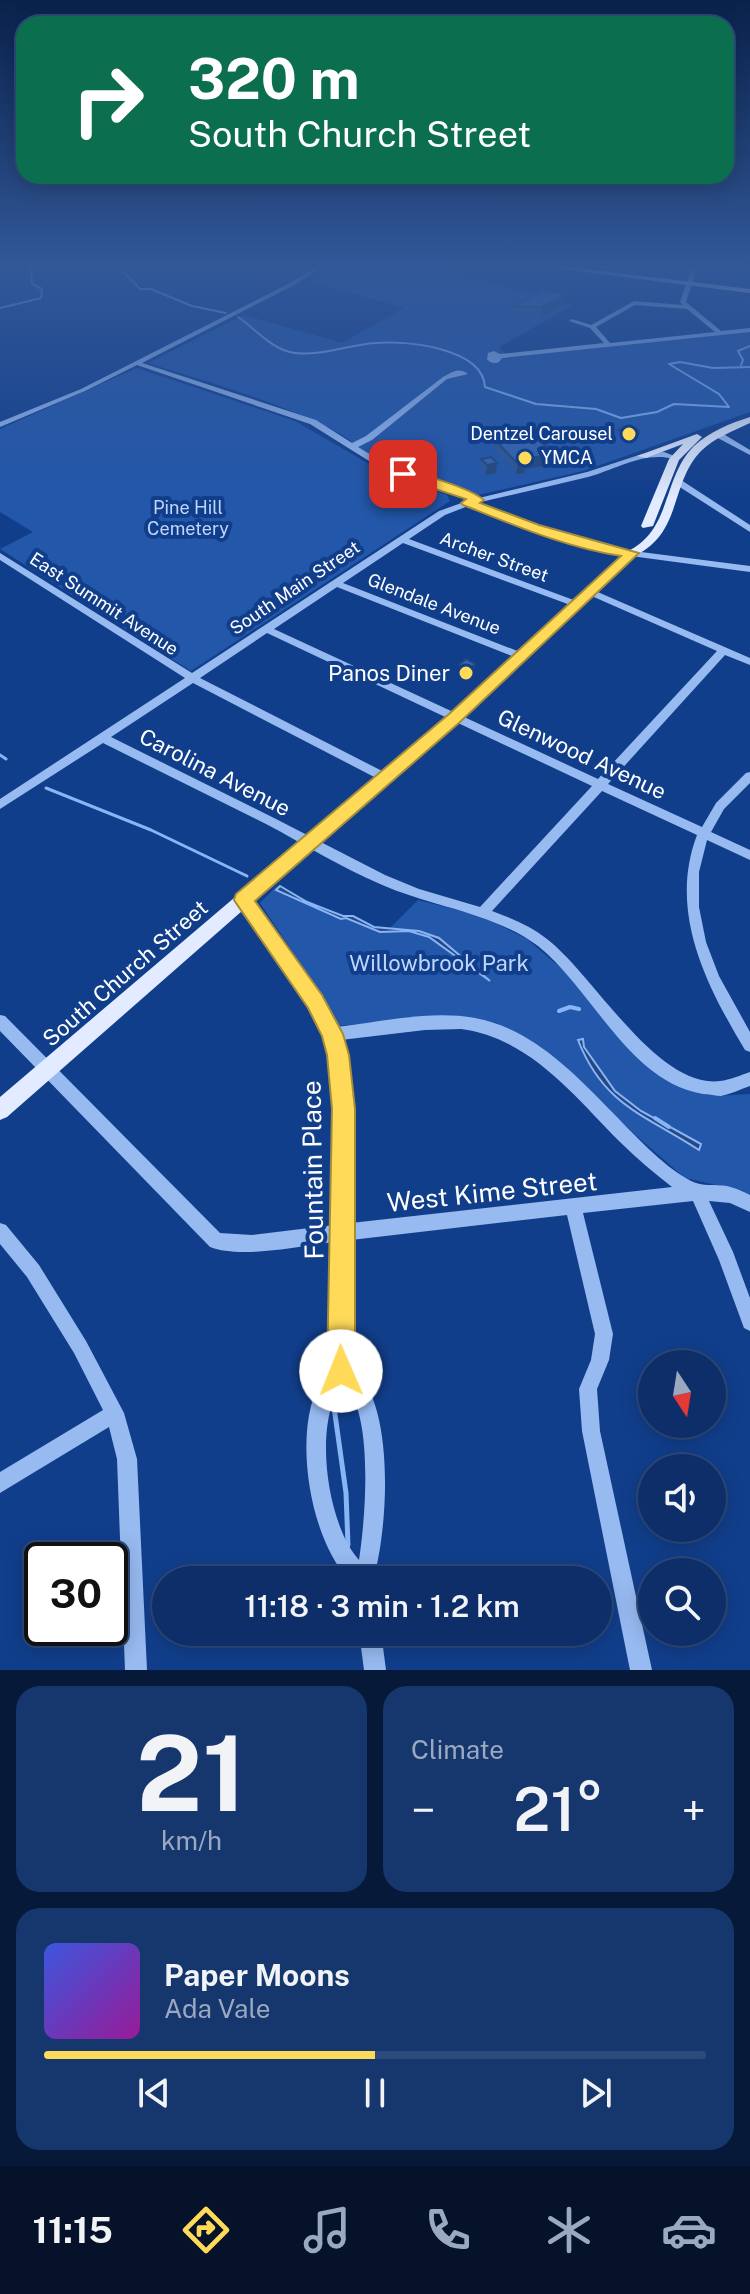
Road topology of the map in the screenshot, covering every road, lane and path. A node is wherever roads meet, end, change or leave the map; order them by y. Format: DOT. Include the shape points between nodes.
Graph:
graph roads {
  1 [pos="173,345"];
  2 [pos="591,345"];
  3 [pos="499,356"];
  4 [pos="137,363"];
  5 [pos="454,374"];
  6 [pos="750,413"];
  7 [pos="750,420"];
  8 [pos="0,425"];
  9 [pos="707,437"];
  10 [pos="351,447"];
  11 [pos="750,453"];
  12 [pos="639,457"];
  13 [pos="675,458"];
  14 [pos="679,480"];
  15 [pos="445,488"];
  16 [pos="455,495"];
  17 [pos="478,500"];
  18 [pos="467,503"];
  19 [pos="438,515"];
  20 [pos="750,529"];
  21 [pos="401,539"];
  22 [pos="634,552"];
  23 [pos="0,556"];
  24 [pos="750,569"];
  25 [pos="335,583"];
  26 [pos="590,592"];
  27 [pos="576,604"];
  28 [pos="266,629"];
  29 [pos="724,650"];
  30 [pos="521,656"];
  31 [pos="750,662"];
  32 [pos="192,678"];
  33 [pos="454,718"];
  34 [pos="103,738"];
  35 [pos="750,776"];
  36 [pos="384,777"];
  37 [pos="599,785"];
  38 [pos="0,805"];
  39 [pos="703,833"];
  40 [pos="309,842"];
  41 [pos="750,855"];
  42 [pos="243,900"];
  43 [pos="484,911"];
  44 [pos="0,1021"];
  45 [pos="332,1034"];
  46 [pos="750,1045"];
  47 [pos="47,1069"];
  48 [pos="750,1079"];
  49 [pos="0,1110"];
  50 [pos="697,1192"];
  51 [pos="750,1204"];
  52 [pos="573,1207"];
  53 [pos="0,1231"];
  54 [pos="343,1232"];
  55 [pos="750,1322"];
  56 [pos="341,1371"];
  57 [pos="115,1413"];
  58 [pos="0,1483"];
  59 [pos="372,1646"];
  60 [pos="136,1670"];
  61 [pos="375,1670"];
  62 [pos="641,1670"];
  1 -- 4 [label="street"];
  2 -- 3 [label="street"];
  4 -- 8 [label="street"];
  4 -- 10 [label="street" via="313,422"];
  5 -- 10 [label="street"];
  6 -- 9 [label="main road, South Church Street"];
  7 -- 9 [label="main road, South Church Street"];
  9 -- 11 [label="street"];
  9 -- 12 [label="main road"];
  9 -- 13 [label="main road, South Church Street"];
  9 -- 14 [label="main road, South Church Street"];
  10 -- 15 [label="street" via="388,469"];
  12 -- 13 [label="street, South Main Street"];
  12 -- 17 [label="street, South Main Street"];
  13 -- 14 [label="main road" via="680,461 675,474"];
  13 -- 22 [label="main road, South Church Street"];
  14 -- 20 [label="street"];
  14 -- 22 [label="main road, South Church Street" via="659,526"];
  15 -- 16 [label="street"];
  15 -- 17 [label="street"];
  16 -- 18 [label="street"];
  16 -- 19 [label="street"];
  17 -- 18 [label="street, South Main Street"];
  18 -- 19 [label="street, South Main Street"];
  18 -- 22 [label="street" via="580,543"];
  19 -- 21 [label="street, South Main Street"];
  21 -- 25 [label="street, South Main Street"];
  21 -- 27 [label="street, Archer Street"];
  22 -- 24 [label="street"];
  22 -- 26 [label="main road, South Church Street"];
  23 -- 32 [label="street, East Summit Avenue"];
  25 -- 28 [label="street, South Main Street"];
  25 -- 30 [label="street, Glendale Avenue"];
  26 -- 27 [label="main road, South Church Street"];
  26 -- 29 [label="street"];
  27 -- 30 [label="main road, South Church Street"];
  28 -- 32 [label="street, South Main Street"];
  28 -- 33 [label="street, Glenwood Avenue"];
  29 -- 31 [label="street"];
  29 -- 37 [label="street"];
  30 -- 33 [label="main road, South Church Street"];
  32 -- 34 [label="street, South Main Street"];
  32 -- 36 [label="street, East Summit Avenue"];
  33 -- 36 [label="main road, South Church Street"];
  33 -- 37 [label="street, Glenwood Avenue"];
  34 -- 38 [label="street, South Main Street"];
  34 -- 40 [label="street, Carolina Avenue"];
  35 -- 39 [label="street" via="727,796"];
  36 -- 40 [label="main road, South Church Street"];
  37 -- 39 [label="street, Glenwood Avenue"];
  37 -- 43 [label="street"];
  39 -- 41 [label="street, Glenwood Avenue"];
  39 -- 46 [label="street" via="691,882 695,928 716,988"];
  40 -- 42 [label="main road, South Church Street"];
  40 -- 43 [label="street, Carolina Avenue" via="398,887"];
  42 -- 45 [label="street, Fountain Place" via="297,974"];
  42 -- 47 [label="main road, South Church Street"];
  43 -- 48 [label="street, Carolina Avenue" via="518,926 560,958 657,1066 692,1086 710,1089 727,1089"];
  44 -- 47 [label="street, West Kime Street"];
  45 -- 50 [label="street" via="459,1023 513,1036 537,1051 672,1178"];
  45 -- 54 [label="street, Fountain Place" via="343,1094"];
  47 -- 49 [label="main road, South Church Street"];
  47 -- 54 [label="street, West Kime Street" via="216,1241 237,1244"];
  50 -- 51 [label="street" via="715,1191"];
  50 -- 52 [label="street, West Kime Street"];
  50 -- 55 [label="street"];
  52 -- 54 [label="street, West Kime Street"];
  52 -- 62 [label="street" via="604,1334 588,1389 591,1431"];
  53 -- 57 [label="street" via="33,1271"];
  54 -- 56 [label="street, Fountain Place"];
  56 -- 56 [label="street, Fountain Place" via="321,1405 318,1466 335,1543 363,1580 374,1541 372,1442 358,1384"];
  57 -- 58 [label="street"];
  57 -- 60 [label="street" via="127,1459"];
  59 -- 61 [label="street"];
}
